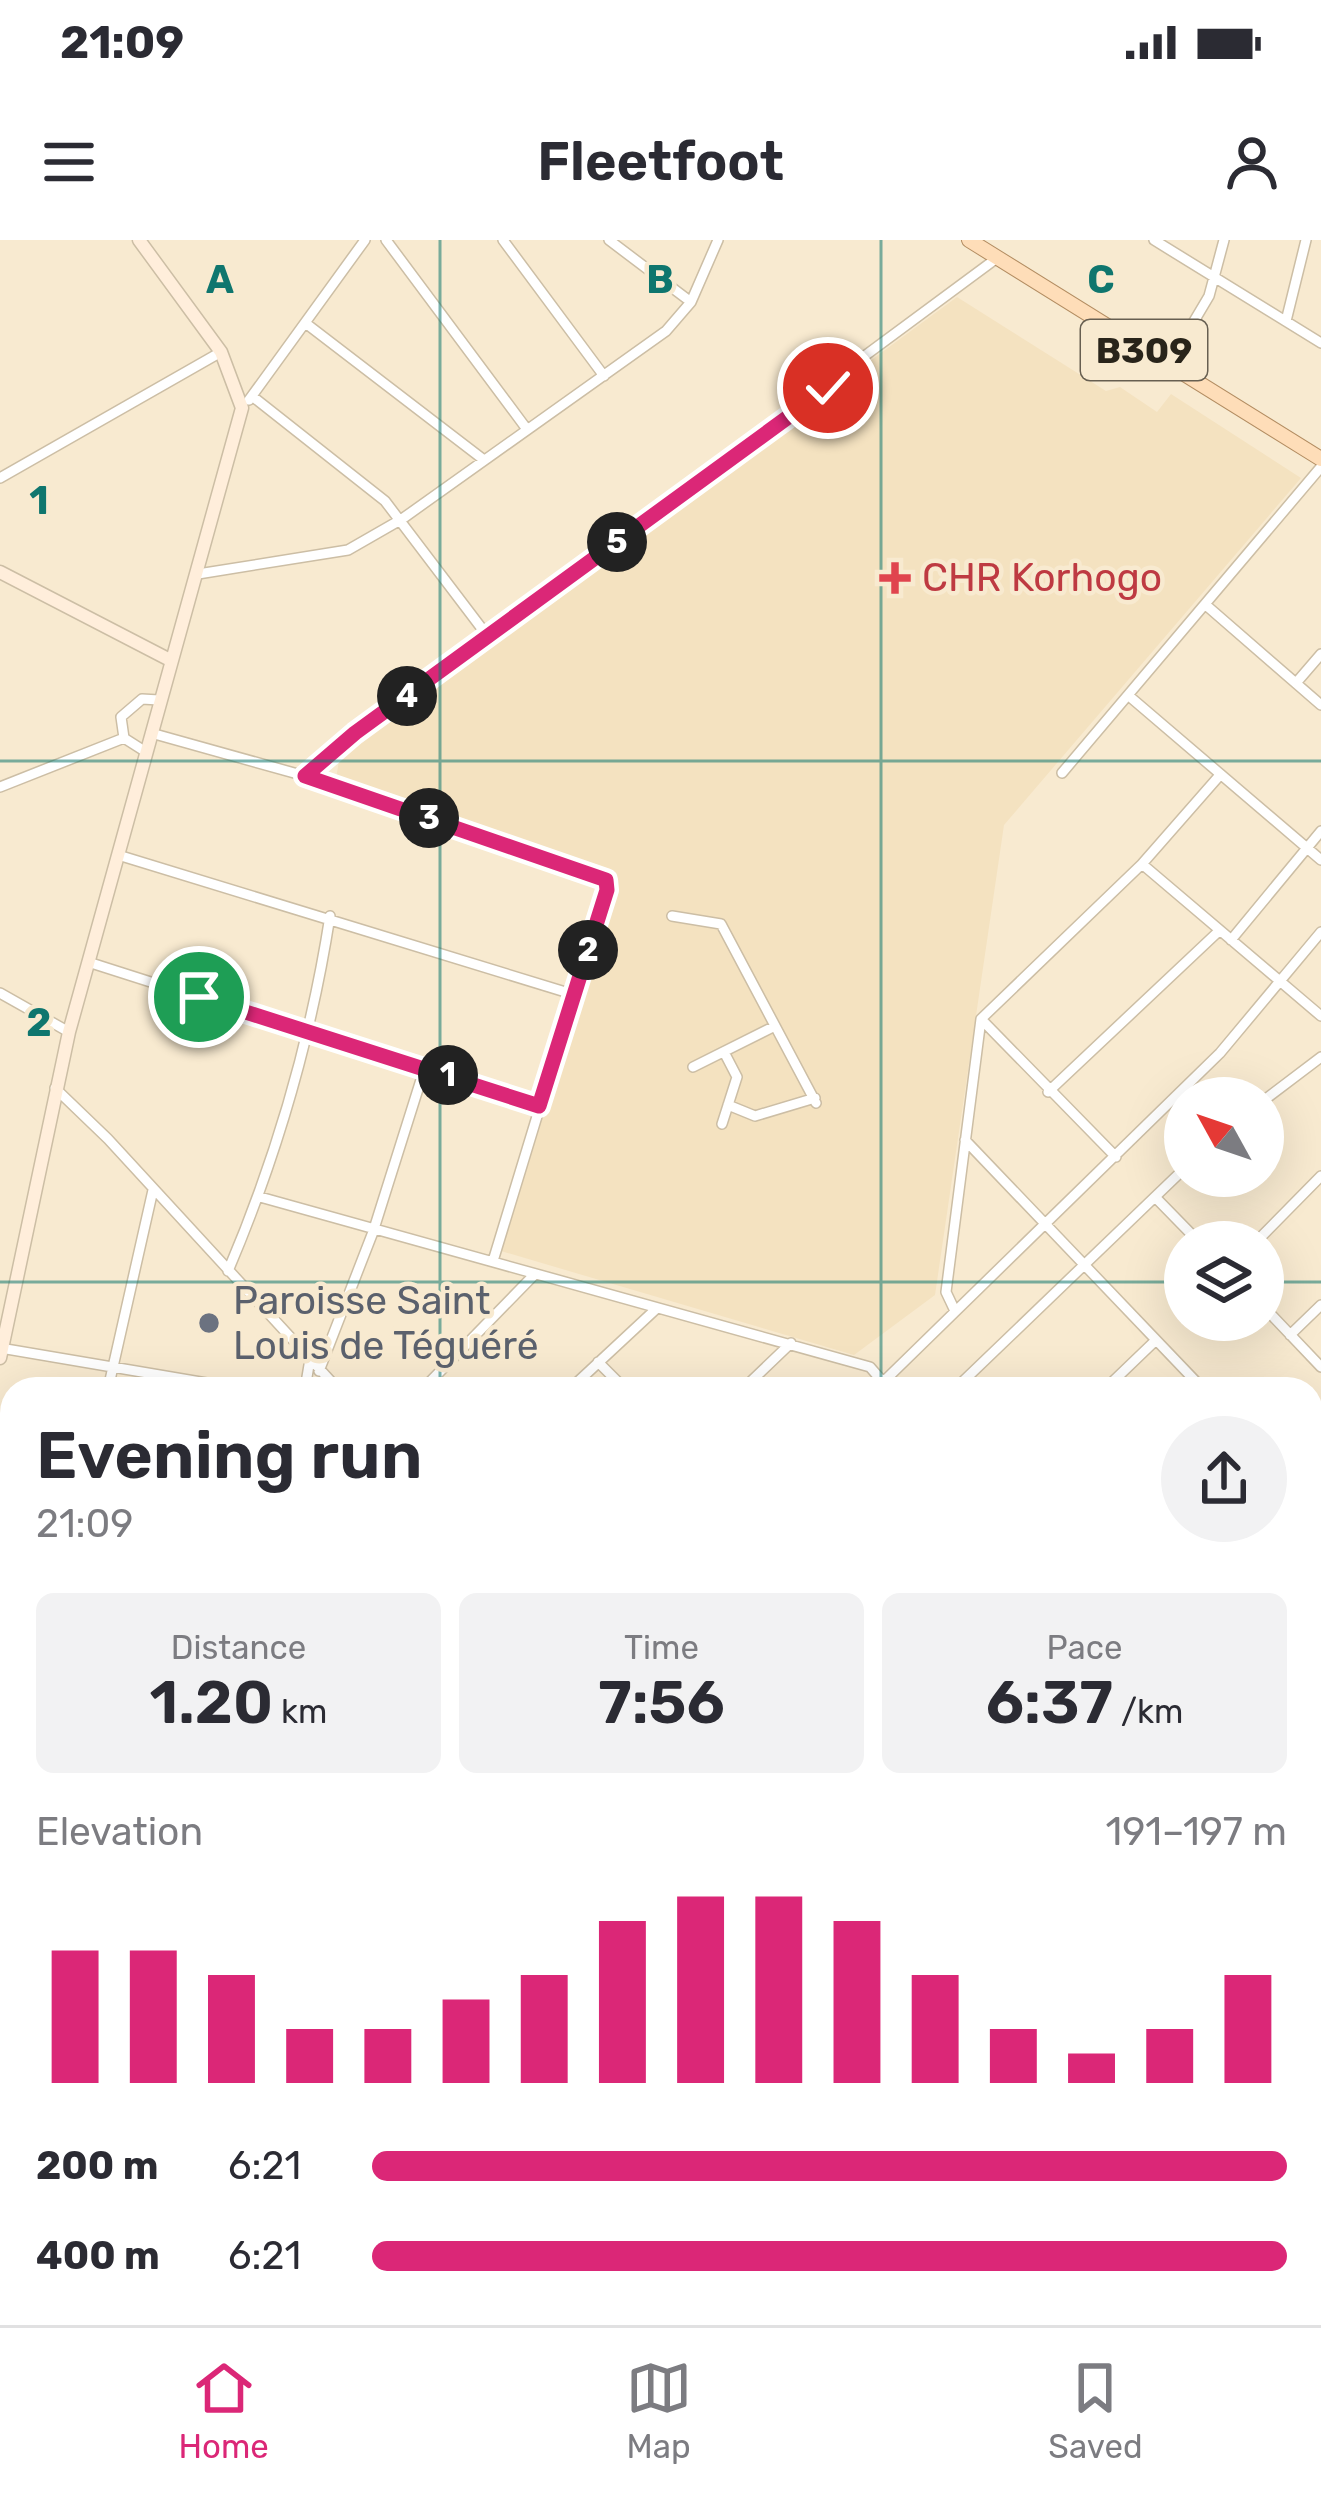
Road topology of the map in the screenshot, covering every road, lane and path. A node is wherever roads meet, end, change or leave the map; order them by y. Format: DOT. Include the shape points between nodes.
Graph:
graph roads {
  1 [pos="139,240"];
  2 [pos="365,240"];
  3 [pos="386,240"];
  4 [pos="503,240"];
  5 [pos="609,240"];
  6 [pos="718,240"];
  7 [pos="969,240"];
  8 [pos="1154,240"];
  9 [pos="1224,240"];
  10 [pos="1306,240"];
  11 [pos="997,258"];
  12 [pos="1215,279"];
  13 [pos="691,302"];
  14 [pos="1286,321"];
  15 [pos="308,325"];
  16 [pos="1321,343"];
  17 [pos="221,352"];
  18 [pos="1168,364"];
  19 [pos="604,376"];
  20 [pos="252,396"];
  21 [pos="242,408"];
  22 [pos="526,428"];
  23 [pos="484,460"];
  24 [pos="1321,463"];
  25 [pos="0,478"];
  26 [pos="402,519"];
  27 [pos="0,572"];
  28 [pos="198,574"];
  29 [pos="1207,606"];
  30 [pos="489,638"];
  31 [pos="1321,654"];
  32 [pos="170,660"];
  33 [pos="1296,683"];
  34 [pos="1129,696"];
  35 [pos="159,700"];
  36 [pos="1321,705"];
  37 [pos="151,733"];
  38 [pos="124,738"];
  39 [pos="146,752"];
  40 [pos="1062,772"];
  41 [pos="1220,775"];
  42 [pos="305,776"];
  43 [pos="0,787"];
  44 [pos="1321,831"];
  45 [pos="1306,848"];
  46 [pos="118,855"];
  47 [pos="1321,860"];
  48 [pos="1142,864"];
  49 [pos="330,916"];
  50 [pos="672,916"];
  51 [pos="1220,930"];
  52 [pos="1321,932"];
  53 [pos="1231,940"];
  54 [pos="88,962"];
  55 [pos="1281,982"];
  56 [pos="0,993"];
  57 [pos="572,994"];
  58 [pos="1321,1016"];
  59 [pos="981,1019"];
  60 [pos="775,1026"];
  61 [pos="69,1031"];
  62 [pos="310,1032"];
  63 [pos="724,1052"];
  64 [pos="1321,1057"];
  65 [pos="425,1067"];
  66 [pos="693,1067"];
  67 [pos="1284,1085"];
  68 [pos="55,1088"];
  69 [pos="1048,1091"];
  70 [pos="728,1105"];
  71 [pos="539,1106"];
  72 [pos="722,1124"];
  73 [pos="965,1140"];
  74 [pos="1116,1157"];
  75 [pos="1321,1176"];
  76 [pos="1164,1188"];
  77 [pos="153,1190"];
  78 [pos="260,1197"];
  79 [pos="1155,1197"];
  80 [pos="1178,1221"];
  81 [pos="1277,1221"];
  82 [pos="1048,1224"];
  83 [pos="373,1232"];
  84 [pos="493,1261"];
  85 [pos="1084,1264"];
  86 [pos="228,1270"];
  87 [pos="535,1274"];
  88 [pos="1321,1305"];
  89 [pos="656,1309"];
  90 [pos="955,1311"];
  91 [pos="1284,1329"];
  92 [pos="1290,1335"];
  93 [pos="1156,1340"];
  94 [pos="791,1343"];
  95 [pos="1,1351"];
  96 [pos="310,1359"];
  97 [pos="598,1363"];
  98 [pos="112,1366"];
  99 [pos="1321,1366"];
  100 [pos="319,1371"];
  101 [pos="110,1377"];
  102 [pos="165,1377"];
  103 [pos="307,1377"];
  104 [pos="325,1377"];
  105 [pos="435,1377"];
  106 [pos="583,1377"];
  107 [pos="613,1377"];
  108 [pos="756,1377"];
  109 [pos="876,1377"];
  110 [pos="892,1377"];
  111 [pos="967,1377"];
  112 [pos="1117,1377"];
  113 [pos="1191,1377"];
  1 -- 17 [label="street"];
  2 -- 15 [label="street"];
  3 -- 22 [label="street"];
  4 -- 19 [label="street"];
  5 -- 13 [label="street"];
  6 -- 13 [label="street"];
  7 -- 11 [label="main road, B309"];
  8 -- 12 [label="street"];
  9 -- 12 [label="street"];
  10 -- 14 [label="street"];
  11 -- 18 [label="main road, B309"];
  11 -- 30 [label="street"];
  12 -- 14 [label="street"];
  12 -- 18 [label="street"];
  13 -- 19 [label="street" via="666,332"];
  14 -- 16 [label="street"];
  15 -- 20 [label="street"];
  15 -- 23 [label="street"];
  17 -- 21 [label="street"];
  17 -- 25 [label="street"];
  18 -- 24 [label="main road, B309"];
  19 -- 22 [label="street"];
  20 -- 21 [label="street"];
  20 -- 26 [label="street"];
  21 -- 28 [label="street"];
  22 -- 23 [label="street"];
  23 -- 26 [label="street"];
  24 -- 29 [label="street"];
  26 -- 28 [label="street" via="348,550"];
  26 -- 30 [label="street"];
  27 -- 32 [label="street"];
  28 -- 32 [label="street"];
  29 -- 33 [label="street"];
  29 -- 34 [label="street"];
  30 -- 42 [label="street"];
  31 -- 33 [label="street"];
  32 -- 35 [label="street"];
  33 -- 36 [label="street"];
  34 -- 40 [label="street"];
  34 -- 41 [label="street"];
  35 -- 37 [label="street"];
  35 -- 38 [label="street" via="126,709"];
  37 -- 39 [label="street"];
  37 -- 42 [label="street"];
  38 -- 39 [label="street"];
  38 -- 43 [label="street"];
  39 -- 46 [label="street"];
  41 -- 45 [label="street"];
  41 -- 48 [label="street"];
  42 -- 57 [label="street" via="606,880"];
  44 -- 45 [label="street"];
  45 -- 47 [label="street"];
  45 -- 53 [label="street"];
  46 -- 49 [label="street"];
  46 -- 54 [label="street"];
  48 -- 51 [label="street"];
  48 -- 59 [label="street"];
  49 -- 57 [label="street"];
  49 -- 62 [label="street"];
  50 -- 60 [label="street" via="721,924"];
  51 -- 53 [label="street"];
  51 -- 69 [label="street"];
  52 -- 55 [label="street"];
  53 -- 55 [label="street"];
  54 -- 61 [label="street"];
  54 -- 62 [label="street"];
  55 -- 58 [label="street"];
  55 -- 74 [label="street"];
  56 -- 61 [label="street"];
  57 -- 71 [label="street"];
  59 -- 69 [label="street"];
  59 -- 73 [label="street"];
  60 -- 63 [label="street"];
  60 -- 70 [label="street" via="815,1100 755,1116"];
  61 -- 68 [label="street"];
  62 -- 65 [label="street"];
  62 -- 78 [label="street"];
  63 -- 66 [label="street"];
  63 -- 70 [label="street" via="737,1077"];
  64 -- 67 [label="street"];
  65 -- 71 [label="street"];
  65 -- 83 [label="street"];
  68 -- 77 [label="street"];
  68 -- 95 [label="street"];
  69 -- 74 [label="street"];
  70 -- 72 [label="street"];
  71 -- 84 [label="street"];
  73 -- 82 [label="street"];
  73 -- 90 [label="street" via="946,1292"];
  74 -- 82 [label="street"];
  75 -- 81 [label="street"];
  76 -- 79 [label="street"];
  77 -- 86 [label="street"];
  77 -- 98 [label="street"];
  78 -- 83 [label="street"];
  78 -- 86 [label="street"];
  79 -- 80 [label="street"];
  79 -- 85 [label="street"];
  82 -- 85 [label="street"];
  82 -- 90 [label="street"];
  83 -- 84 [label="street"];
  83 -- 100 [label="street"];
  84 -- 87 [label="street"];
  85 -- 93 [label="street"];
  85 -- 111 [label="street"];
  86 -- 96 [label="street"];
  87 -- 89 [label="street"];
  87 -- 105 [label="street"];
  88 -- 92 [label="street"];
  89 -- 94 [label="street"];
  89 -- 97 [label="street"];
  90 -- 110 [label="street"];
  91 -- 92 [label="street"];
  92 -- 99 [label="street"];
  93 -- 112 [label="street"];
  93 -- 113 [label="street"];
  94 -- 108 [label="street"];
  94 -- 109 [label="street" via="870,1367"];
  95 -- 98 [label="street"];
  96 -- 100 [label="street"];
  96 -- 103 [label="street"];
  97 -- 106 [label="street"];
  97 -- 107 [label="street"];
  98 -- 101 [label="street"];
  98 -- 102 [label="street"];
  100 -- 104 [label="street"];
}
